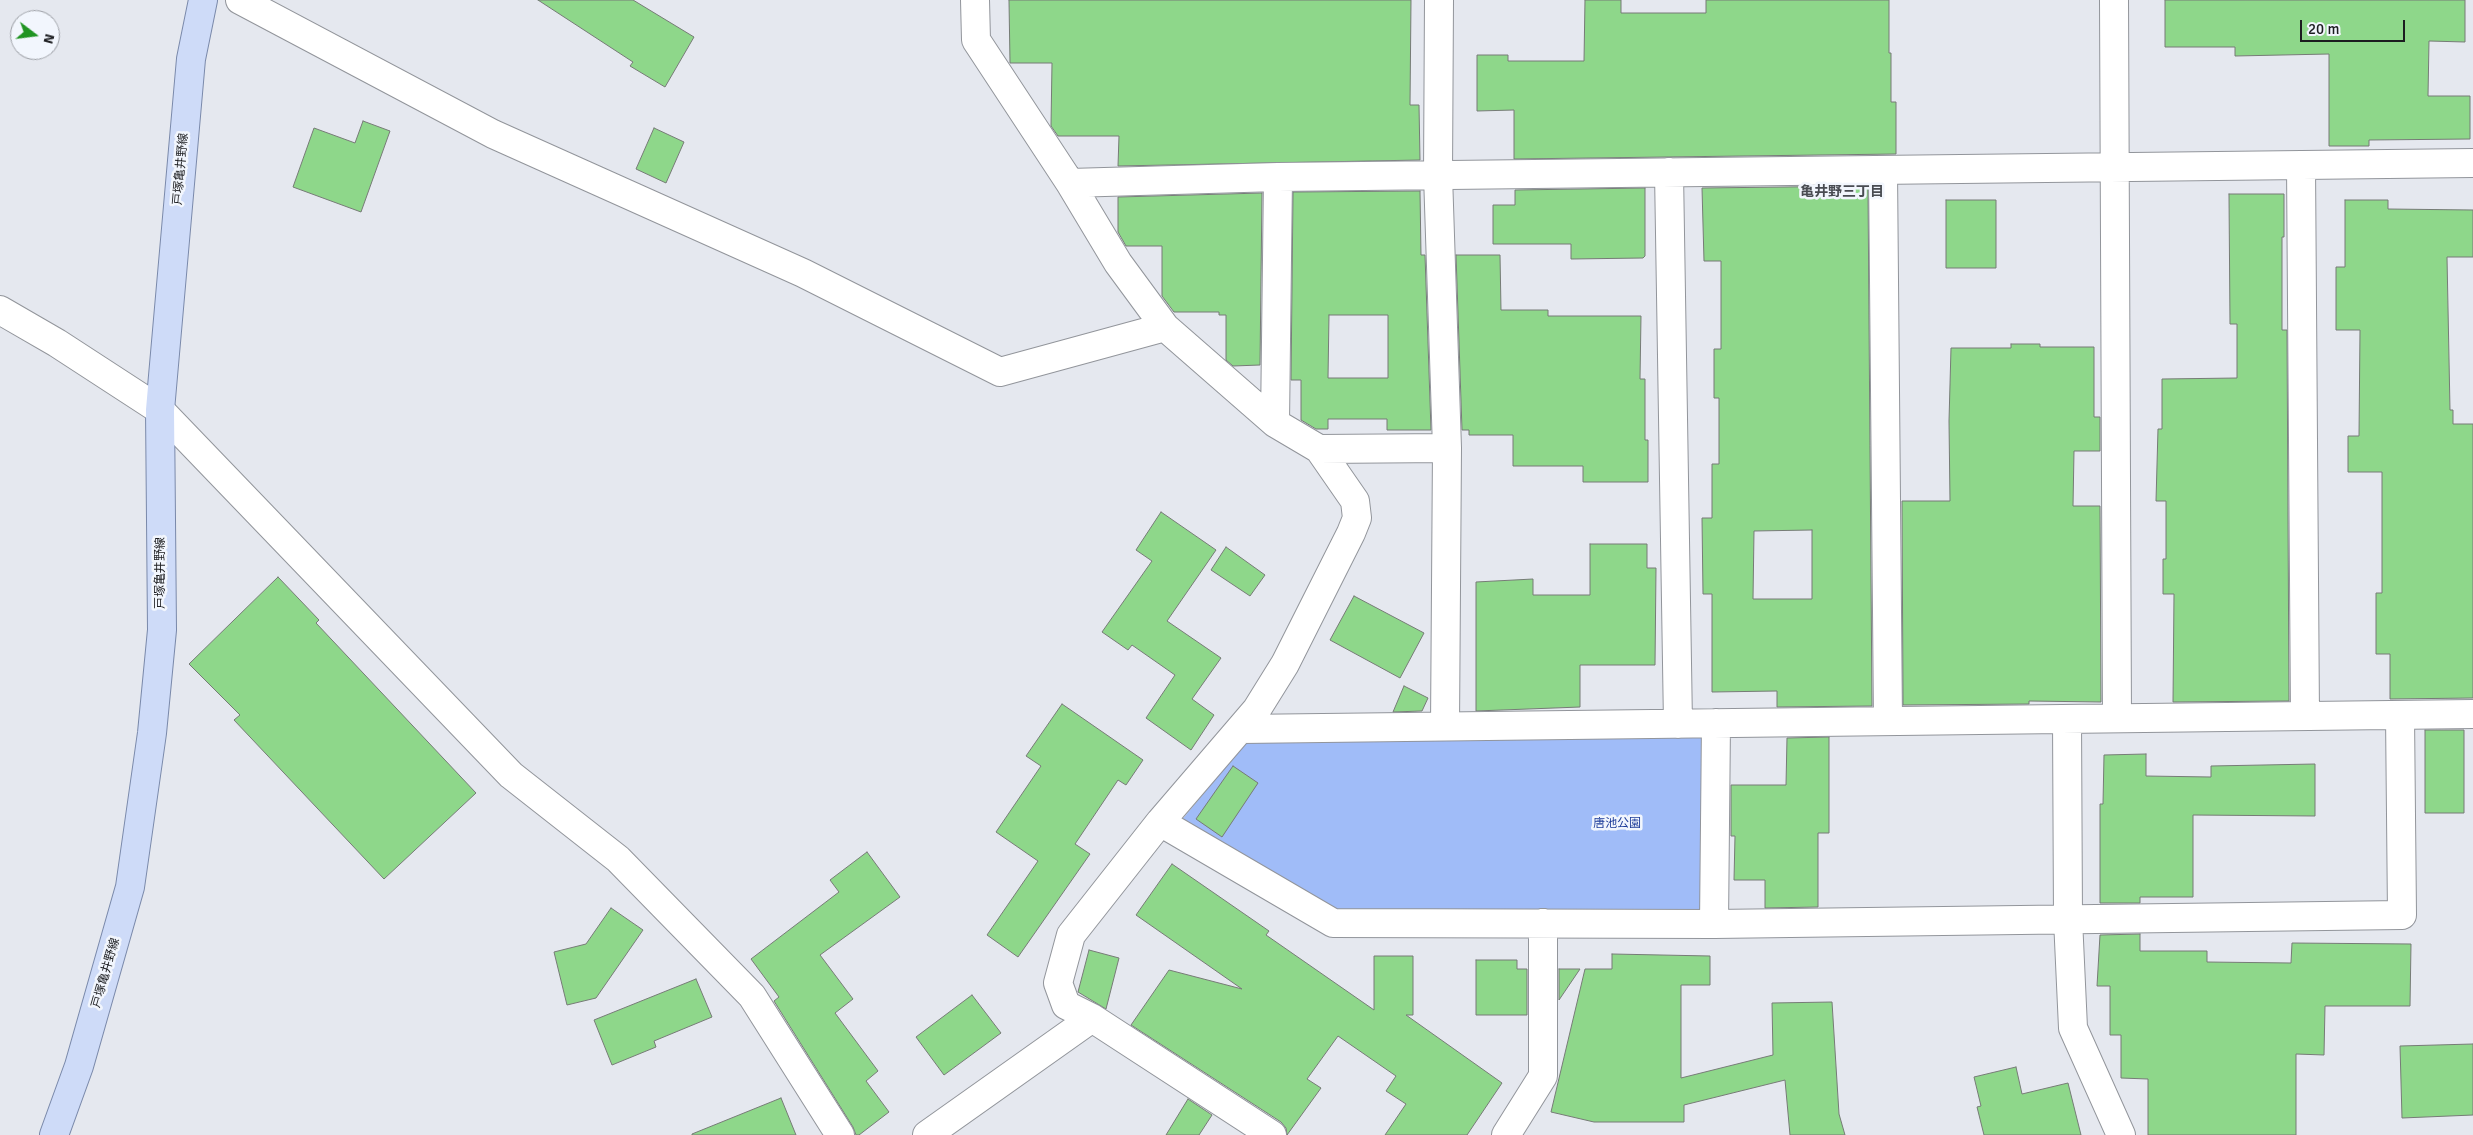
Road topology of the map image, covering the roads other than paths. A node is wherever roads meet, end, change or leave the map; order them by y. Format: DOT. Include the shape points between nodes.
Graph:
graph roads {
  1 [pos="203,0"];
  2 [pos="240,0"];
  3 [pos="975,0"];
  4 [pos="1439,0"];
  5 [pos="2114,0"];
  6 [pos="2473,163"];
  7 [pos="2300,165"];
  8 [pos="2115,167"];
  9 [pos="1883,170"];
  10 [pos="1669,172"];
  11 [pos="1438,175"];
  12 [pos="1278,177"];
  13 [pos="1070,183"];
  14 [pos="0,310"];
  15 [pos="1165,327"];
  16 [pos="160,410"];
  17 [pos="1275,423"];
  18 [pos="1447,448"];
  19 [pos="1319,449"];
  20 [pos="2473,714"];
  21 [pos="2400,715"];
  22 [pos="2305,716"];
  23 [pos="2117,718"];
  24 [pos="2066,719"];
  25 [pos="1888,721"];
  26 [pos="1716,723"];
  27 [pos="1678,724"];
  28 [pos="1445,726"];
  29 [pos="1241,729"];
  30 [pos="1160,822"];
  31 [pos="2068,919"];
  32 [pos="1543,923"];
  33 [pos="1714,924"];
  34 [pos="1092,1018"];
  35 [pos="54,1135"];
  36 [pos="840,1135"];
  37 [pos="927,1135"];
  38 [pos="1272,1135"];
  39 [pos="1506,1135"];
  40 [pos="2121,1135"];
  1 -- 16 [label="main road, 戸塚亀井野線" via="190,59"];
  2 -- 15 [label="street" via="494,134 803,273 1000,372"];
  3 -- 13 [label="street" via="976,40"];
  4 -- 11 [label="street"];
  5 -- 8 [label="street"];
  6 -- 7 [label="street"];
  7 -- 8 [label="street"];
  7 -- 22 [label="street"];
  8 -- 9 [label="street"];
  8 -- 23 [label="street"];
  9 -- 10 [label="street"];
  9 -- 25 [label="street"];
  10 -- 11 [label="street"];
  10 -- 27 [label="street"];
  11 -- 12 [label="street"];
  11 -- 18 [label="street"];
  12 -- 13 [label="street"];
  12 -- 17 [label="street"];
  13 -- 15 [label="street" via="1118,263"];
  14 -- 16 [label="street"];
  15 -- 17 [label="street"];
  16 -- 35 [label="main road, 戸塚亀井野線" via="162,630 152,732 130,887 79,1066"];
  16 -- 36 [label="street" via="511,775 618,859 752,996"];
  17 -- 19 [label="street"];
  18 -- 19 [label="street"];
  18 -- 28 [label="street"];
  19 -- 29 [label="street" via="1355,502 1356,518 1319,600 1285,664"];
  20 -- 21 [label="street"];
  21 -- 22 [label="street"];
  21 -- 31 [label="street" via="2402,915"];
  22 -- 23 [label="street"];
  23 -- 24 [label="street"];
  24 -- 25 [label="street"];
  24 -- 31 [label="street"];
  25 -- 26 [label="street"];
  26 -- 27 [label="street"];
  26 -- 33 [label="street"];
  27 -- 28 [label="street"];
  28 -- 29 [label="street"];
  29 -- 30 [label="street"];
  30 -- 32 [label="street" via="1334,923"];
  30 -- 34 [label="street" via="1071,935 1058,983 1066,1005"];
  31 -- 33 [label="street"];
  31 -- 40 [label="street" via="2073,1028"];
  32 -- 33 [label="street"];
  32 -- 39 [label="street" via="1543,1076"];
  34 -- 37 [label="street"];
  34 -- 38 [label="street"];
}
